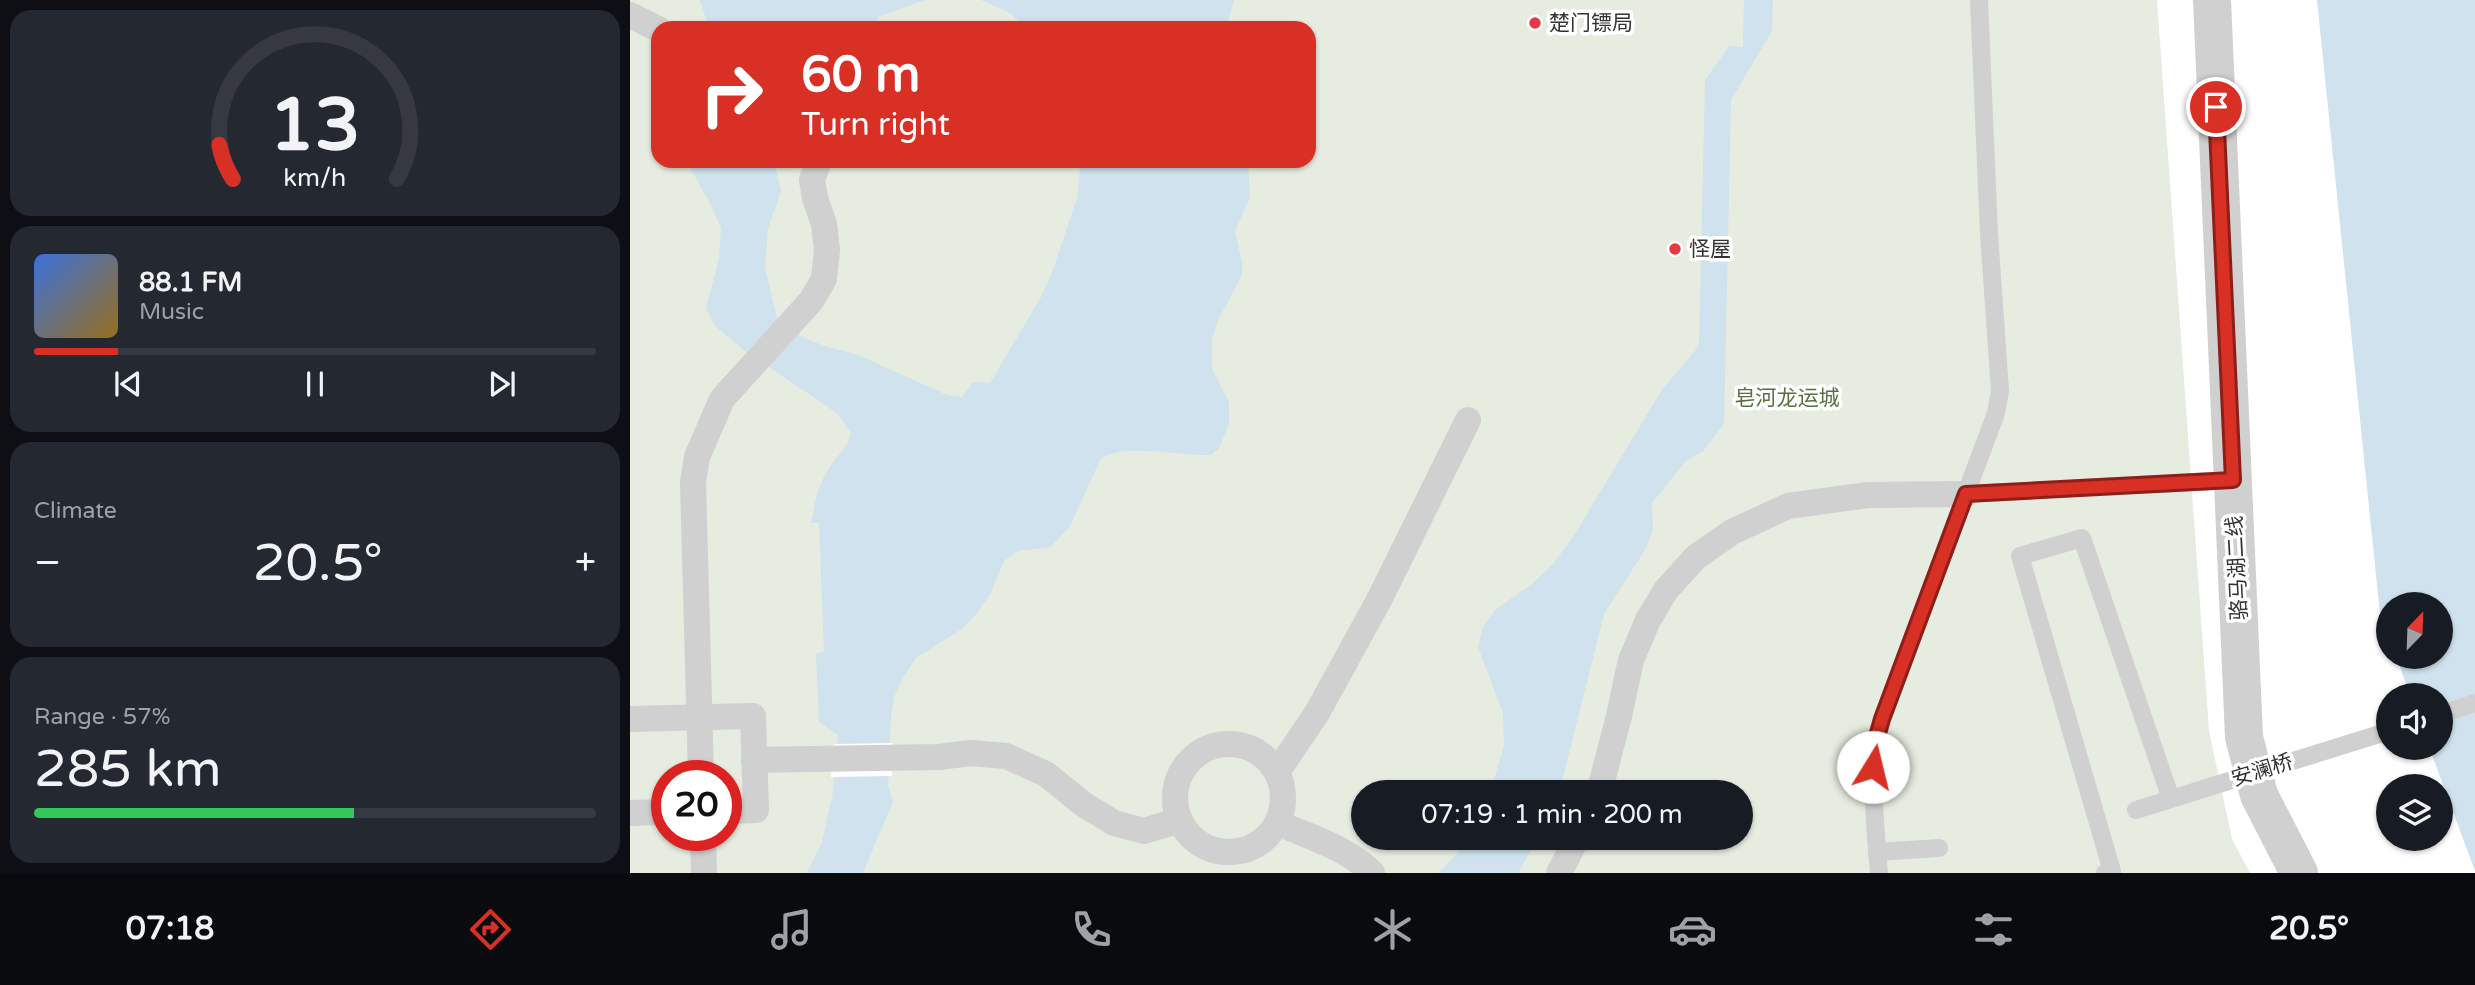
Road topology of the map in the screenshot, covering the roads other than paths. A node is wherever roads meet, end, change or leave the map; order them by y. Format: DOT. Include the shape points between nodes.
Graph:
graph roads {
  1 [pos="1979,0"];
  2 [pos="2211,0"];
  3 [pos="630,15"];
  4 [pos="651,26"];
  5 [pos="816,168"];
  6 [pos="1468,420"];
  7 [pos="2233,480"];
  8 [pos="1966,494"];
  9 [pos="2475,704"];
  10 [pos="2453,710"];
  11 [pos="699,718"];
  12 [pos="630,719"];
  13 [pos="2376,735"];
  14 [pos="700,760"];
  15 [pos="754,760"];
  16 [pos="1277,772"];
  17 [pos="1602,780"];
  18 [pos="2171,799"];
  19 [pos="742,810"];
  20 [pos="2136,810"];
  21 [pos="651,812"];
  22 [pos="630,813"];
  23 [pos="1180,820"];
  24 [pos="1278,823"];
  25 [pos="1939,848"];
  26 [pos="1571,850"];
  27 [pos="703,851"];
  28 [pos="1877,852"];
  29 [pos="704,873"];
  30 [pos="1372,873"];
  31 [pos="1559,873"];
  32 [pos="1879,873"];
  33 [pos="2105,873"];
  34 [pos="2299,873"];
  1 -- 8 [label="lane" via="2000,391"];
  2 -- 7 [label="street, 骆马湖二线"];
  3 -- 4 [label="street"];
  5 -- 11 [label="street" via="812,180 824,224 824,279 811,301 722,399 696,457"];
  6 -- 16 [label="street" via="1373,611 1317,713"];
  7 -- 8 [label="lane"];
  7 -- 34 [label="street, 骆马湖二线" via="2244,737 2259,795"];
  8 -- 17 [label="street" via="1868,495 1788,506 1732,532 1696,557 1666,590 1631,660"];
  8 -- 28 [label="lane" via="1874,747"];
  9 -- 10 [label="lane"];
  11 -- 12 [label="street"];
  11 -- 14 [label="street"];
  11 -- 15 [label="street" via="753,716"];
  13 -- 18 [label="lane, 安澜桥"];
  15 -- 19 [label="street" via="756,810"];
  15 -- 23 [label="street" via="970,753 1006,756 1046,774 1114,823 1144,831"];
  16 -- 23 [label="street" via="1250,748 1213,747 1184,768 1175,803"];
  16 -- 24 [label="street" via="1283,789"];
  18 -- 20 [label="lane, 安澜桥"];
  18 -- 33 [label="lane" via="2082,538 2020,556 2112,871"];
  21 -- 22 [label="street"];
  23 -- 24 [label="street" via="1189,835 1219,852 1253,847"];
  24 -- 30 [label="street" via="1336,848"];
  25 -- 28 [label="lane"];
  26 -- 31 [label="street"];
  27 -- 29 [label="street"];
  28 -- 32 [label="lane"];
}
